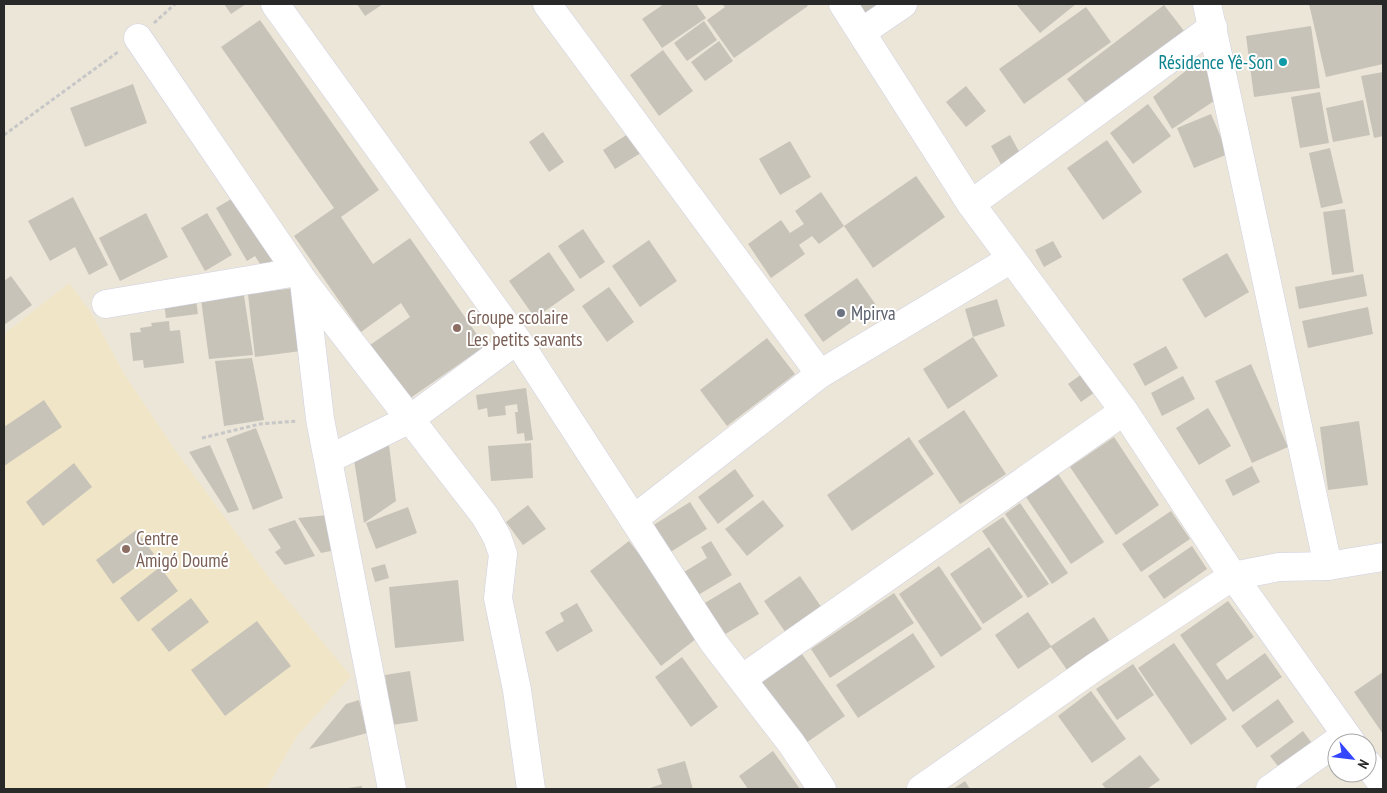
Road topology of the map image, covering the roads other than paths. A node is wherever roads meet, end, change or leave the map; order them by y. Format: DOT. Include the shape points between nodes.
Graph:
graph roads {
  1 [pos="275,4"];
  2 [pos="547,4"];
  3 [pos="842,4"];
  4 [pos="903,4"];
  5 [pos="1210,15"];
  6 [pos="862,32"];
  7 [pos="138,38"];
  8 [pos="971,204"];
  9 [pos="1011,259"];
  10 [pos="301,277"];
  11 [pos="106,304"];
  12 [pos="517,340"];
  13 [pos="820,374"];
  14 [pos="1124,411"];
  15 [pos="410,419"];
  16 [pos="329,459"];
  17 [pos="635,518"];
  18 [pos="1383,557"];
  19 [pos="1328,566"];
  20 [pos="1233,576"];
  21 [pos="743,678"];
  22 [pos="1345,733"];
  23 [pos="1327,753"];
  24 [pos="392,789"];
  25 [pos="531,789"];
  26 [pos="822,789"];
  27 [pos="922,789"];
  28 [pos="1270,789"];
  1 -- 12 [label="street"];
  2 -- 13 [label="street"];
  3 -- 6 [label="street"];
  4 -- 6 [label="street"];
  5 -- 8 [label="street"];
  5 -- 19 [label="street"];
  6 -- 8 [label="street"];
  7 -- 10 [label="street"];
  8 -- 9 [label="street"];
  9 -- 13 [label="street"];
  9 -- 14 [label="street"];
  10 -- 11 [label="street"];
  10 -- 15 [label="street"];
  10 -- 16 [label="street" via="320,419"];
  12 -- 15 [label="street"];
  12 -- 17 [label="street"];
  13 -- 17 [label="street"];
  14 -- 20 [label="street"];
  14 -- 21 [label="street"];
  15 -- 16 [label="street"];
  15 -- 25 [label="street" via="485,516 503,554 498,598 517,690"];
  16 -- 24 [label="street"];
  17 -- 21 [label="street" via="714,643"];
  18 -- 19 [label="street"];
  19 -- 20 [label="street" via="1279,567"];
  20 -- 22 [label="street"];
  20 -- 27 [label="street"];
  21 -- 26 [label="street"];
  23 -- 28 [label="street"];
}
